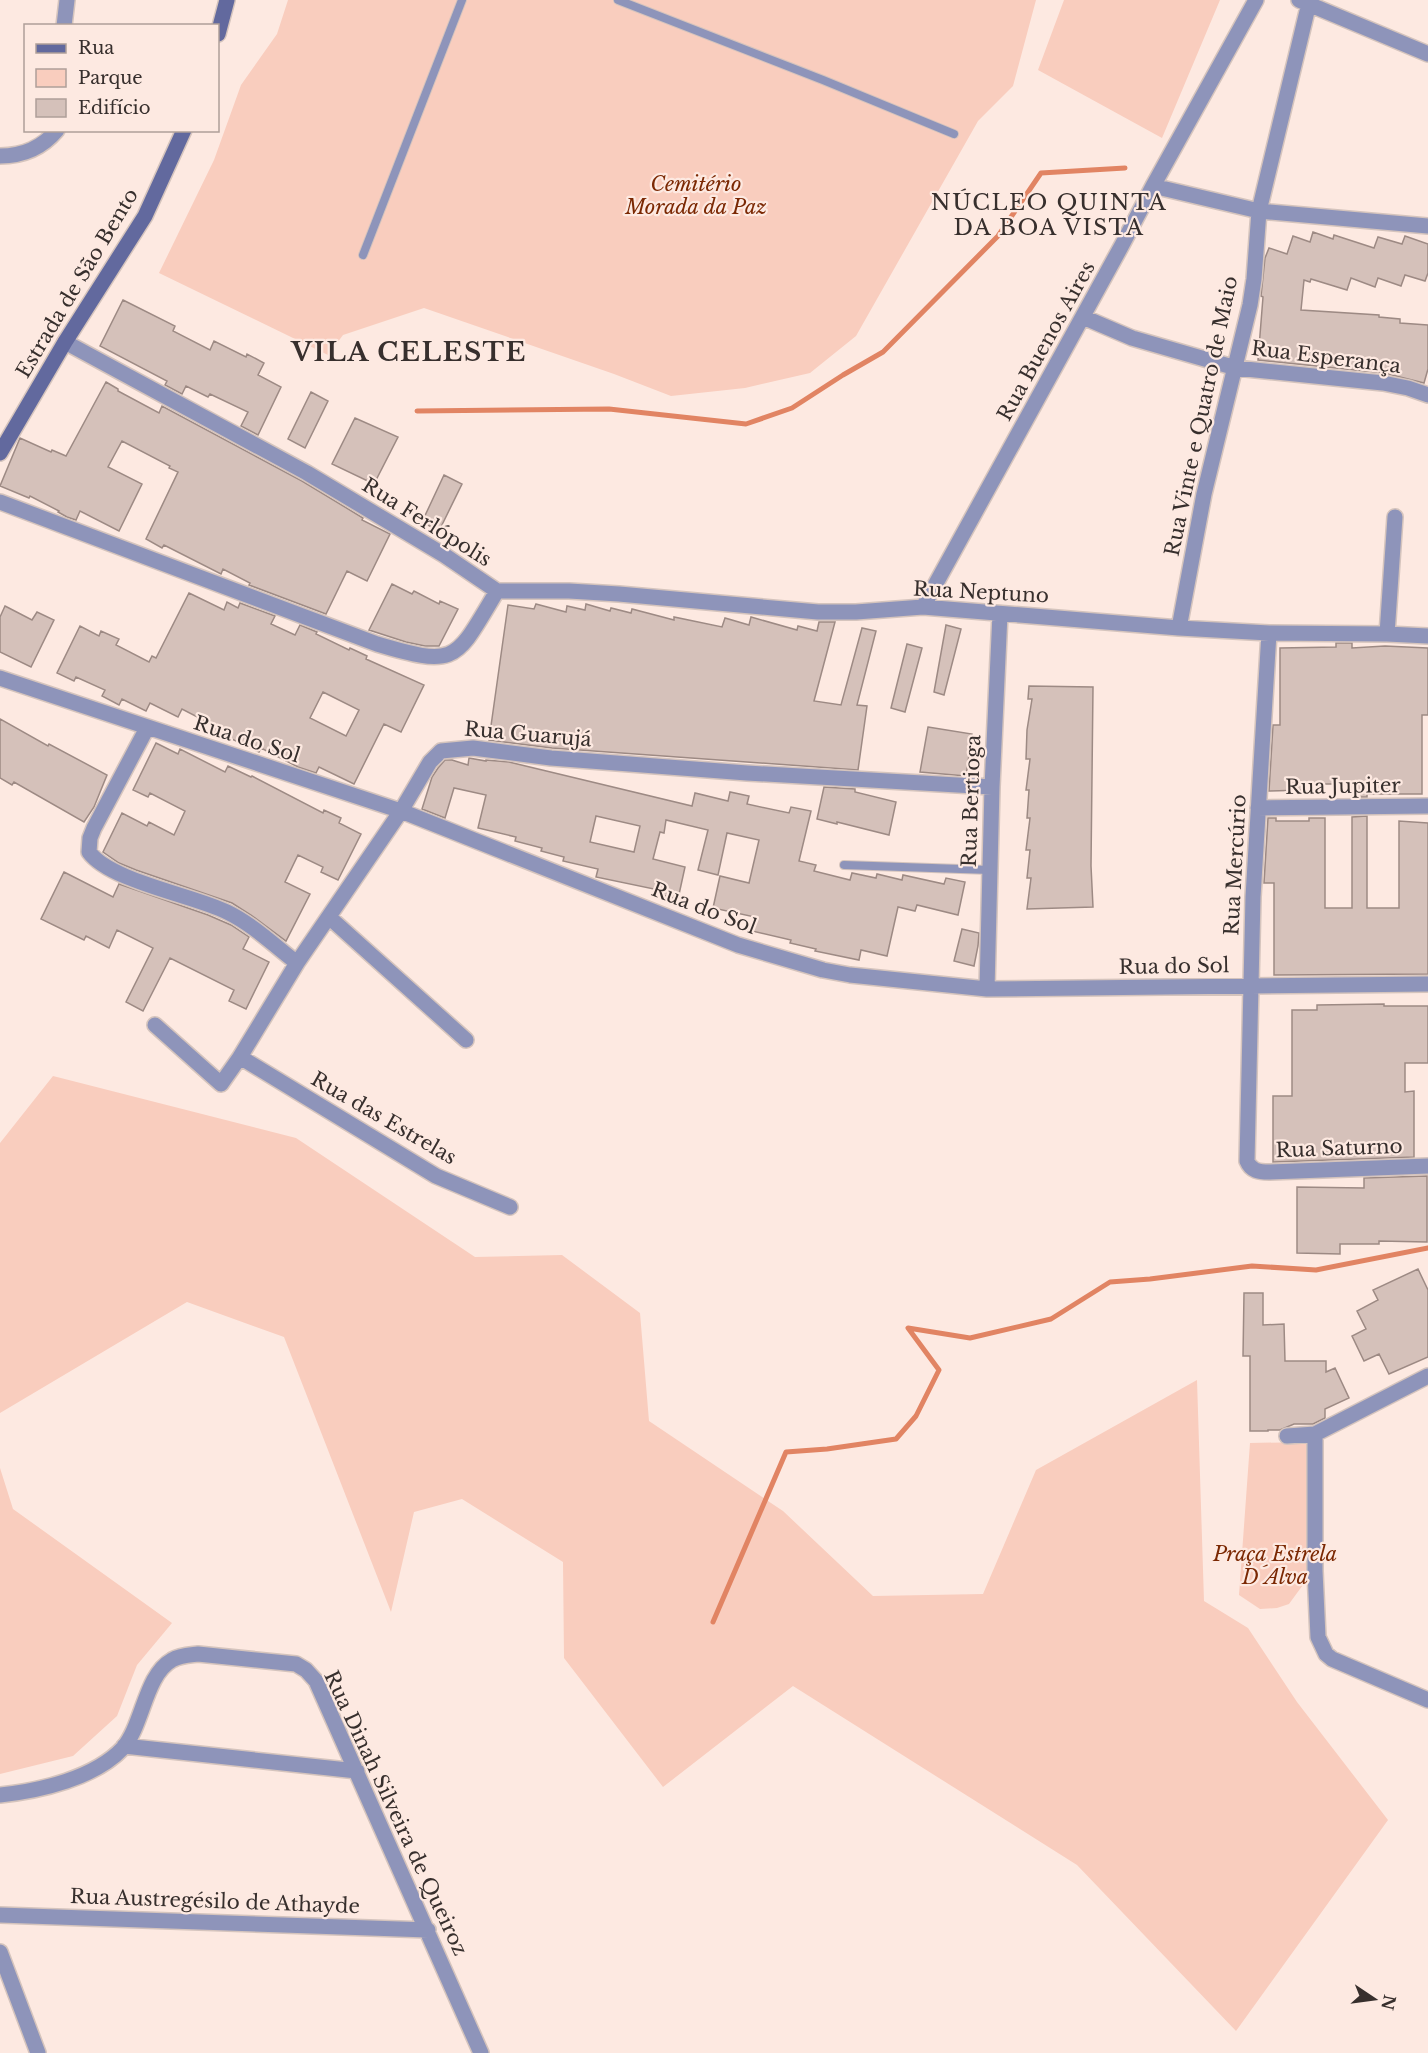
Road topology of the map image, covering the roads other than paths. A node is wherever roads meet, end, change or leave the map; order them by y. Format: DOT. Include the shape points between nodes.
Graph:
graph roads {
  1 [pos="67,0"];
  2 [pos="227,0"];
  3 [pos="462,0"];
  4 [pos="618,0"];
  5 [pos="1256,0"];
  6 [pos="1304,1"];
  7 [pos="64,24"];
  8 [pos="219,30"];
  9 [pos="1428,54"];
  10 [pos="55,132"];
  11 [pos="183,132"];
  12 [pos="954,134"];
  13 [pos="0,156"];
  14 [pos="1153,186"];
  15 [pos="1259,211"];
  16 [pos="1428,226"];
  17 [pos="363,255"];
  18 [pos="1083,317"];
  19 [pos="65,342"];
  20 [pos="1236,368"];
  21 [pos="1428,395"];
  22 [pos="0,453"];
  23 [pos="0,502"];
  24 [pos="1395,517"];
  25 [pos="497,591"];
  26 [pos="923,607"];
  27 [pos="1000,614"];
  28 [pos="1179,628"];
  29 [pos="1269,633"];
  30 [pos="1387,634"];
  31 [pos="1428,636"];
  32 [pos="0,678"];
  33 [pos="147,728"];
  34 [pos="992,787"];
  35 [pos="1428,806"];
  36 [pos="1258,808"];
  37 [pos="401,812"];
  38 [pos="844,865"];
  39 [pos="990,870"];
  40 [pos="329,917"];
  41 [pos="297,963"];
  42 [pos="1428,984"];
  43 [pos="1251,986"];
  44 [pos="987,989"];
  45 [pos="155,1025"];
  46 [pos="466,1040"];
  47 [pos="240,1057"];
  48 [pos="1428,1166"];
  49 [pos="1252,1168"];
  50 [pos="510,1207"];
  51 [pos="1428,1376"];
  52 [pos="1315,1434"];
  53 [pos="1287,1436"];
  54 [pos="1428,1700"];
  55 [pos="124,1746"];
  56 [pos="357,1771"];
  57 [pos="0,1795"];
  58 [pos="0,1915"];
  59 [pos="428,1930"];
  60 [pos="0,1952"];
  61 [pos="38,2053"];
  62 [pos="481,2053"];
  1 -- 7 [label="street"];
  2 -- 8 [label="street"];
  3 -- 17 [label="lane"];
  4 -- 12 [label="lane"];
  5 -- 14 [label="street, Rua Buenos Aires"];
  6 -- 9 [label="street"];
  6 -- 15 [label="street, Rua Vinte e Quatro de Maio"];
  10 -- 13 [label="street" via="33,150"];
  11 -- 19 [label="street, Estrada de São Bento" via="145,216"];
  14 -- 15 [label="street"];
  14 -- 18 [label="street, Rua Buenos Aires"];
  15 -- 16 [label="street"];
  15 -- 20 [label="street, Rua Vinte e Quatro de Maio" via="1254,279"];
  18 -- 20 [label="street, Rua Esperança" via="1132,338"];
  18 -- 26 [label="street, Rua Buenos Aires"];
  19 -- 22 [label="street, Estrada de São Bento"];
  19 -- 25 [label="street, Rua Ferlópolis" via="307,473"];
  20 -- 21 [label="street, Rua Esperança" via="1383,383"];
  20 -- 28 [label="street, Rua Vinte e Quatro de Maio" via="1204,494"];
  23 -- 25 [label="street, Rua Ferlópolis" via="413,655 441,658 458,650"];
  24 -- 30 [label="street"];
  25 -- 26 [label="street, Rua Neptuno" via="619,594 818,612"];
  26 -- 27 [label="street, Rua Neptuno"];
  27 -- 28 [label="street, Rua Neptuno"];
  27 -- 34 [label="street, Rua Bertioga"];
  28 -- 29 [label="street, Rua Neptuno"];
  29 -- 30 [label="street, Rua Neptuno"];
  29 -- 36 [label="street, Rua Mercúrio"];
  30 -- 31 [label="street, Rua Neptuno"];
  32 -- 33 [label="street, Rua do Sol"];
  33 -- 37 [label="street, Rua do Sol"];
  33 -- 41 [label="street" via="94,828 89,852 99,864 120,874 230,913"];
  34 -- 37 [label="street, Rua Guarujá" via="724,771 452,748 441,751 430,762"];
  34 -- 39 [label="street, Rua Bertioga"];
  35 -- 36 [label="street, Rua Jupiter"];
  36 -- 43 [label="street, Rua Mercúrio"];
  37 -- 40 [label="street, Rua Guarujá"];
  37 -- 44 [label="street, Rua do Sol" via="738,945 850,975"];
  38 -- 39 [label="lane"];
  39 -- 44 [label="street, Rua Bertioga"];
  40 -- 41 [label="street, Rua Guarujá"];
  40 -- 46 [label="street"];
  41 -- 47 [label="street, Rua Guarujá"];
  42 -- 43 [label="street, Rua do Sol"];
  43 -- 44 [label="street, Rua do Sol"];
  43 -- 49 [label="street, Rua Mercúrio" via="1246,1149"];
  45 -- 47 [label="street, Rua Guarujá" via="221,1084"];
  47 -- 50 [label="street, Rua das Estrelas" via="436,1176"];
  48 -- 49 [label="street, Rua Saturno" via="1269,1172"];
  51 -- 52 [label="street"];
  52 -- 53 [label="street"];
  52 -- 54 [label="street" via="1318,1638 1332,1659"];
  55 -- 56 [label="street"];
  55 -- 56 [label="street, Rua Dinah Silveira de Queiroz" via="157,1674 172,1659 198,1654 283,1661 306,1670 316,1681"];
  55 -- 57 [label="street, Rua Dinah Silveira de Queiroz" via="79,1777"];
  56 -- 59 [label="street, Rua Dinah Silveira de Queiroz"];
  58 -- 59 [label="street, Rua Austregésilo de Athayde"];
  59 -- 62 [label="street, Rua Dinah Silveira de Queiroz"];
  60 -- 61 [label="street"];
}
